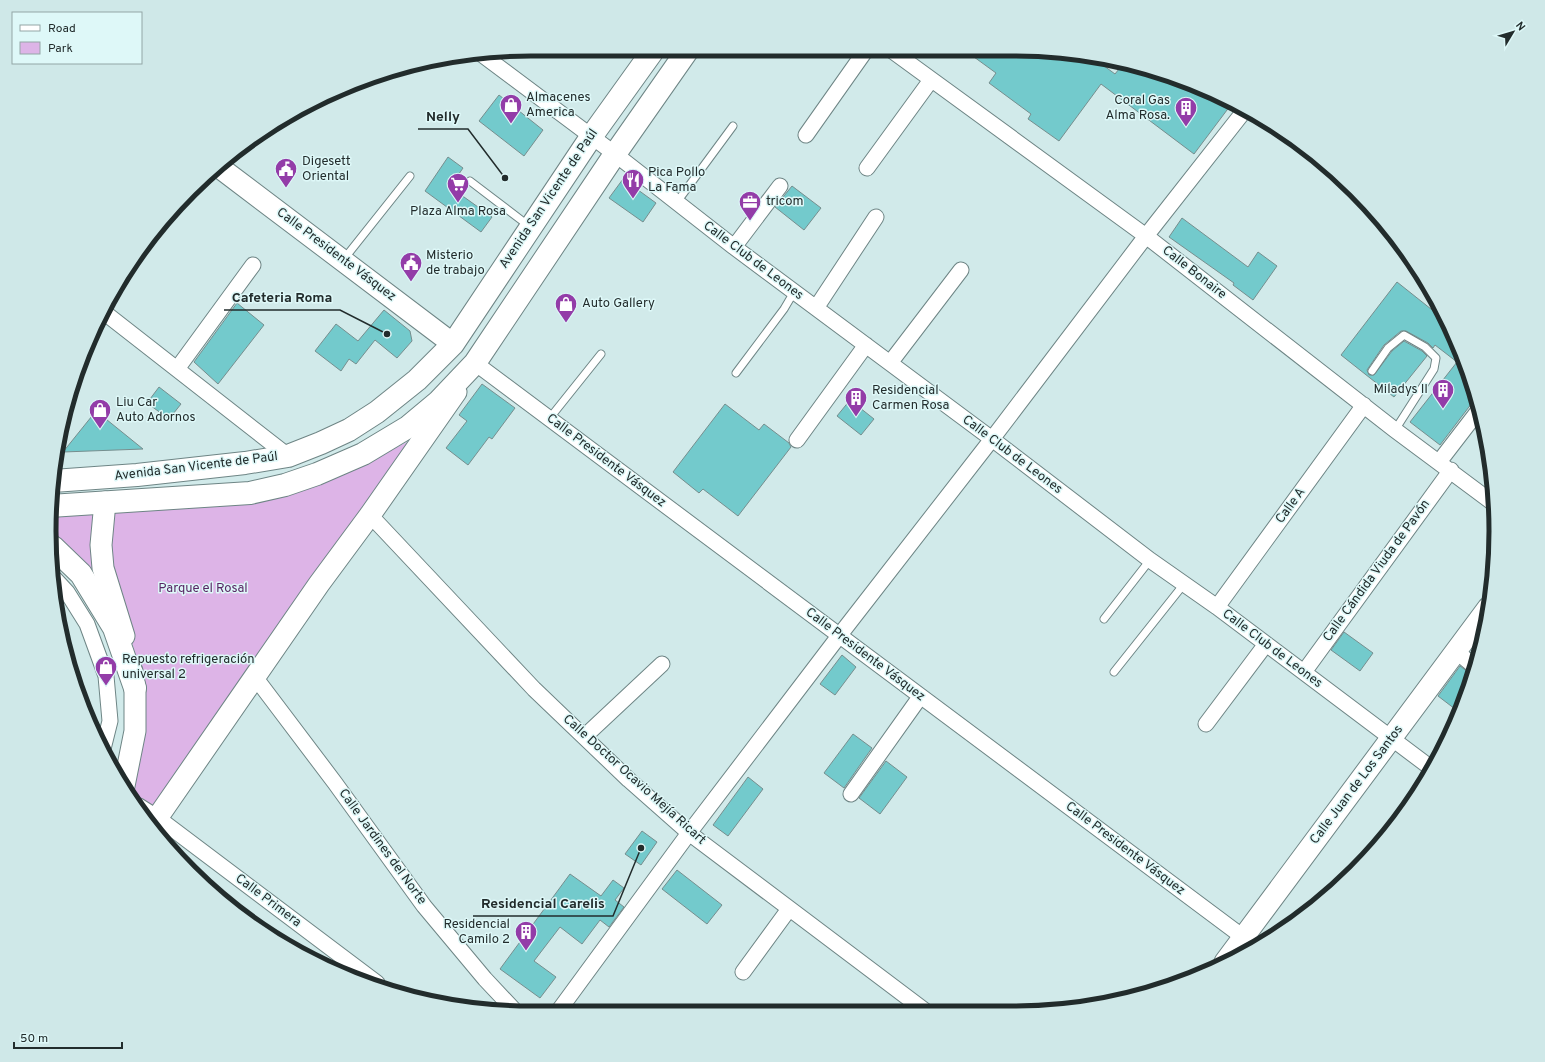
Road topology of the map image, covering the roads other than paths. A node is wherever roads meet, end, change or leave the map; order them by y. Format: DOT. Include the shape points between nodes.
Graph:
graph roads {
  1 [pos="649,56"];
  2 [pos="685,56"];
  3 [pos="862,56"];
  4 [pos="899,56"];
  5 [pos="487,58"];
  6 [pos="932,80"];
  7 [pos="1242,114"];
  8 [pos="733,126"];
  9 [pos="806,135"];
  10 [pos="591,137"];
  11 [pos="615,154"];
  12 [pos="867,168"];
  13 [pos="223,170"];
  14 [pos="410,176"];
  15 [pos="470,181"];
  16 [pos="780,186"];
  17 [pos="676,202"];
  18 [pos="876,217"];
  19 [pos="531,227"];
  20 [pos="1146,236"];
  21 [pos="734,247"];
  22 [pos="343,261"];
  23 [pos="253,265"];
  24 [pos="961,270"];
  25 [pos="794,292"];
  26 [pos="816,308"];
  27 [pos="108,315"];
  28 [pos="453,344"];
  29 [pos="866,345"];
  30 [pos="601,354"];
  31 [pos="475,363"];
  32 [pos="890,363"];
  33 [pos="177,369"];
  34 [pos="1372,371"];
  35 [pos="736,373"];
  36 [pos="1364,405"];
  37 [pos="1475,417"];
  38 [pos="549,419"];
  39 [pos="1395,430"];
  40 [pos="992,439"];
  41 [pos="797,440"];
  42 [pos="288,456"];
  43 [pos="1445,466"];
  44 [pos="59,481"];
  45 [pos="1488,499"];
  46 [pos="105,502"];
  47 [pos="57,506"];
  48 [pos="370,515"];
  49 [pos="57,550"];
  50 [pos="1150,560"];
  51 [pos="59,583"];
  52 [pos="1184,584"];
  53 [pos="1217,607"];
  54 [pos="1481,618"];
  55 [pos="1104,619"];
  56 [pos="839,636"];
  57 [pos="1266,644"];
  58 [pos="1456,652"];
  59 [pos="1470,663"];
  60 [pos="662,664"];
  61 [pos="1114,672"];
  62 [pos="1304,672"];
  63 [pos="256,677"];
  64 [pos="134,688"];
  65 [pos="920,697"];
  66 [pos="1206,724"];
  67 [pos="584,737"];
  68 [pos="1392,737"];
  69 [pos="105,741"];
  70 [pos="1427,765"];
  71 [pos="126,778"];
  72 [pos="851,794"];
  73 [pos="156,821"];
  74 [pos="689,833"];
  75 [pos="789,909"];
  76 [pos="1249,942"];
  77 [pos="743,972"];
  78 [pos="370,978"];
  79 [pos="510,1005"];
  80 [pos="562,1006"];
  81 [pos="919,1006"];
  1 -- 10 [label="main road, Avenida San Vicente de Paúl"];
  2 -- 11 [label="main road, Avenida San Vicente de Paúl"];
  3 -- 9 [label="street"];
  4 -- 6 [label="street, Calle Bonaire"];
  5 -- 10 [label="street, Calle Club de Leones"];
  6 -- 12 [label="street"];
  6 -- 20 [label="street, Calle Bonaire"];
  7 -- 20 [label="street"];
  8 -- 17 [label="lane"];
  10 -- 11 [label="street, Calle Club de Leones"];
  10 -- 19 [label="main road, Avenida San Vicente de Paúl"];
  11 -- 17 [label="street, Calle Club de Leones"];
  11 -- 31 [label="main road, Avenida San Vicente de Paúl"];
  13 -- 22 [label="street, Calle Presidente Vásquez"];
  14 -- 22 [label="lane"];
  15 -- 19 [label="lane"];
  16 -- 21 [label="street"];
  17 -- 21 [label="street, Calle Club de Leones"];
  18 -- 26 [label="street"];
  19 -- 28 [label="main road, Avenida San Vicente de Paúl"];
  20 -- 36 [label="street, Calle Bonaire"];
  20 -- 40 [label="street"];
  21 -- 25 [label="street, Calle Club de Leones"];
  22 -- 28 [label="street, Calle Presidente Vásquez"];
  23 -- 33 [label="street"];
  24 -- 32 [label="street"];
  25 -- 26 [label="street, Calle Club de Leones"];
  25 -- 35 [label="lane"];
  26 -- 29 [label="street, Calle Club de Leones"];
  27 -- 33 [label="street"];
  28 -- 42 [label="main road, Avenida San Vicente de Paúl" via="418,380 377,412 349,430"];
  29 -- 32 [label="street, Calle Club de Leones"];
  29 -- 41 [label="street"];
  30 -- 38 [label="lane"];
  31 -- 38 [label="street, Calle Presidente Vásquez"];
  31 -- 46 [label="main road, Avenida San Vicente de Paúl" via="438,402 408,427 363,454 317,474 250,493"];
  31 -- 48 [label="street, Avenida San Vicente de Paúl"];
  32 -- 40 [label="street, Calle Club de Leones"];
  33 -- 42 [label="street"];
  34 -- 39 [label="lane" via="1388,348 1404,335 1425,347 1436,358 1434,369"];
  36 -- 39 [label="street, Calle Bonaire"];
  36 -- 53 [label="street, Calle A"];
  37 -- 43 [label="street, Calle Cándida Viuda de Pavón"];
  38 -- 56 [label="street, Calle Presidente Vásquez"];
  39 -- 43 [label="street, Calle Bonaire"];
  40 -- 50 [label="street, Calle Club de Leones"];
  40 -- 56 [label="street"];
  42 -- 44 [label="main road, Avenida San Vicente de Paúl" via="137,475"];
  43 -- 45 [label="street, Calle Bonaire"];
  43 -- 62 [label="street, Calle Cándida Viuda de Pavón"];
  46 -- 47 [label="main road, Avenida San Vicente de Paúl"];
  46 -- 64 [label="street" via="101,545 103,568 130,655"];
  48 -- 63 [label="street, Avenida San Vicente de Paúl"];
  48 -- 67 [label="street, Calle Doctor Ocavio Mejía Ricart" via="534,689"];
  49 -- 64 [label="main road" via="81,574 114,628"];
  50 -- 52 [label="street, Calle Club de Leones"];
  50 -- 55 [label="lane"];
  51 -- 69 [label="street" via="88,624 106,676 110,721"];
  52 -- 53 [label="street, Calle Club de Leones"];
  52 -- 61 [label="lane"];
  53 -- 57 [label="street, Calle Club de Leones"];
  54 -- 58 [label="street, Calle Juan de Los Santos"];
  56 -- 65 [label="street, Calle Presidente Vásquez"];
  56 -- 74 [label="street"];
  57 -- 62 [label="street, Calle Club de Leones"];
  57 -- 66 [label="street"];
  58 -- 59 [label="street"];
  58 -- 68 [label="street, Calle Juan de Los Santos"];
  60 -- 67 [label="street"];
  62 -- 68 [label="street, Calle Club de Leones"];
  63 -- 73 [label="street, Avenida San Vicente de Paúl"];
  63 -- 79 [label="street, Calle Jardines del Norte" via="424,906"];
  64 -- 71 [label="street" via="135,731"];
  65 -- 72 [label="street"];
  65 -- 76 [label="street, Calle Presidente Vásquez"];
  67 -- 74 [label="street, Calle Doctor Ocavio Mejía Ricart"];
  68 -- 70 [label="street, Calle Club de Leones"];
  68 -- 76 [label="street, Calle Juan de Los Santos"];
  73 -- 78 [label="street, Calle Primera"];
  74 -- 75 [label="street, Calle Doctor Ocavio Mejía Ricart"];
  74 -- 80 [label="street"];
  75 -- 77 [label="street"];
  75 -- 81 [label="street, Calle Doctor Ocavio Mejía Ricart"];
}
